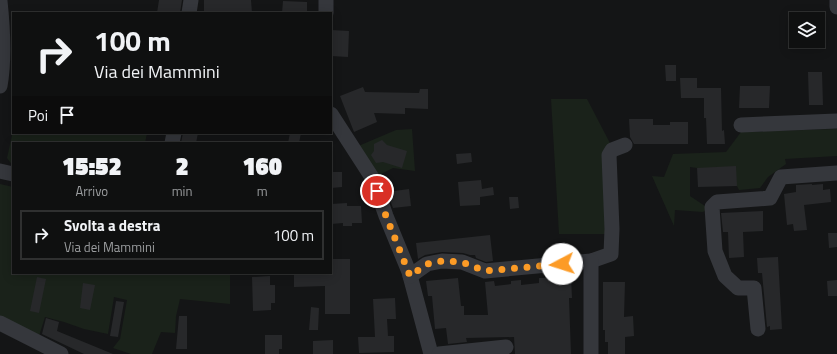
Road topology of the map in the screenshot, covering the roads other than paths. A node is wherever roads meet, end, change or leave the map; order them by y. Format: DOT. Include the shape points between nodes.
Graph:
graph roads {
  1 [pos="191,0"];
  2 [pos="326,0"];
  3 [pos="837,0"];
  4 [pos="0,1"];
  5 [pos="837,7"];
  6 [pos="189,12"];
  7 [pos="326,12"];
  8 [pos="0,86"];
  9 [pos="332,116"];
  10 [pos="837,121"];
  11 [pos="741,125"];
  12 [pos="625,144"];
  13 [pos="0,171"];
  14 [pos="837,173"];
  15 [pos="12,174"];
  16 [pos="592,262"];
  17 [pos="410,276"];
  18 [pos="0,323"];
  19 [pos="758,329"];
  20 [pos="506,347"];
  21 [pos="61,354"];
  22 [pos="431,354"];
  23 [pos="439,354"];
  24 [pos="591,354"];
  1 -- 6 [label="street"];
  2 -- 7 [label="street"];
  3 -- 5 [label="street"];
  4 -- 8 [label="street" via="3,67"];
  9 -- 17 [label="street" via="373,179"];
  10 -- 11 [label="street"];
  12 -- 16 [label="street" via="612,150 609,155 611,254"];
  13 -- 15 [label="street"];
  14 -- 19 [label="street" via="781,177 770,198 717,202 712,207 715,251 725,276 738,288 754,288"];
  16 -- 17 [label="street" via="485,271 462,262 442,261 427,264"];
  16 -- 24 [label="street"];
  17 -- 22 [label="street"];
  18 -- 21 [label="street"];
  20 -- 23 [label="street"];
}
